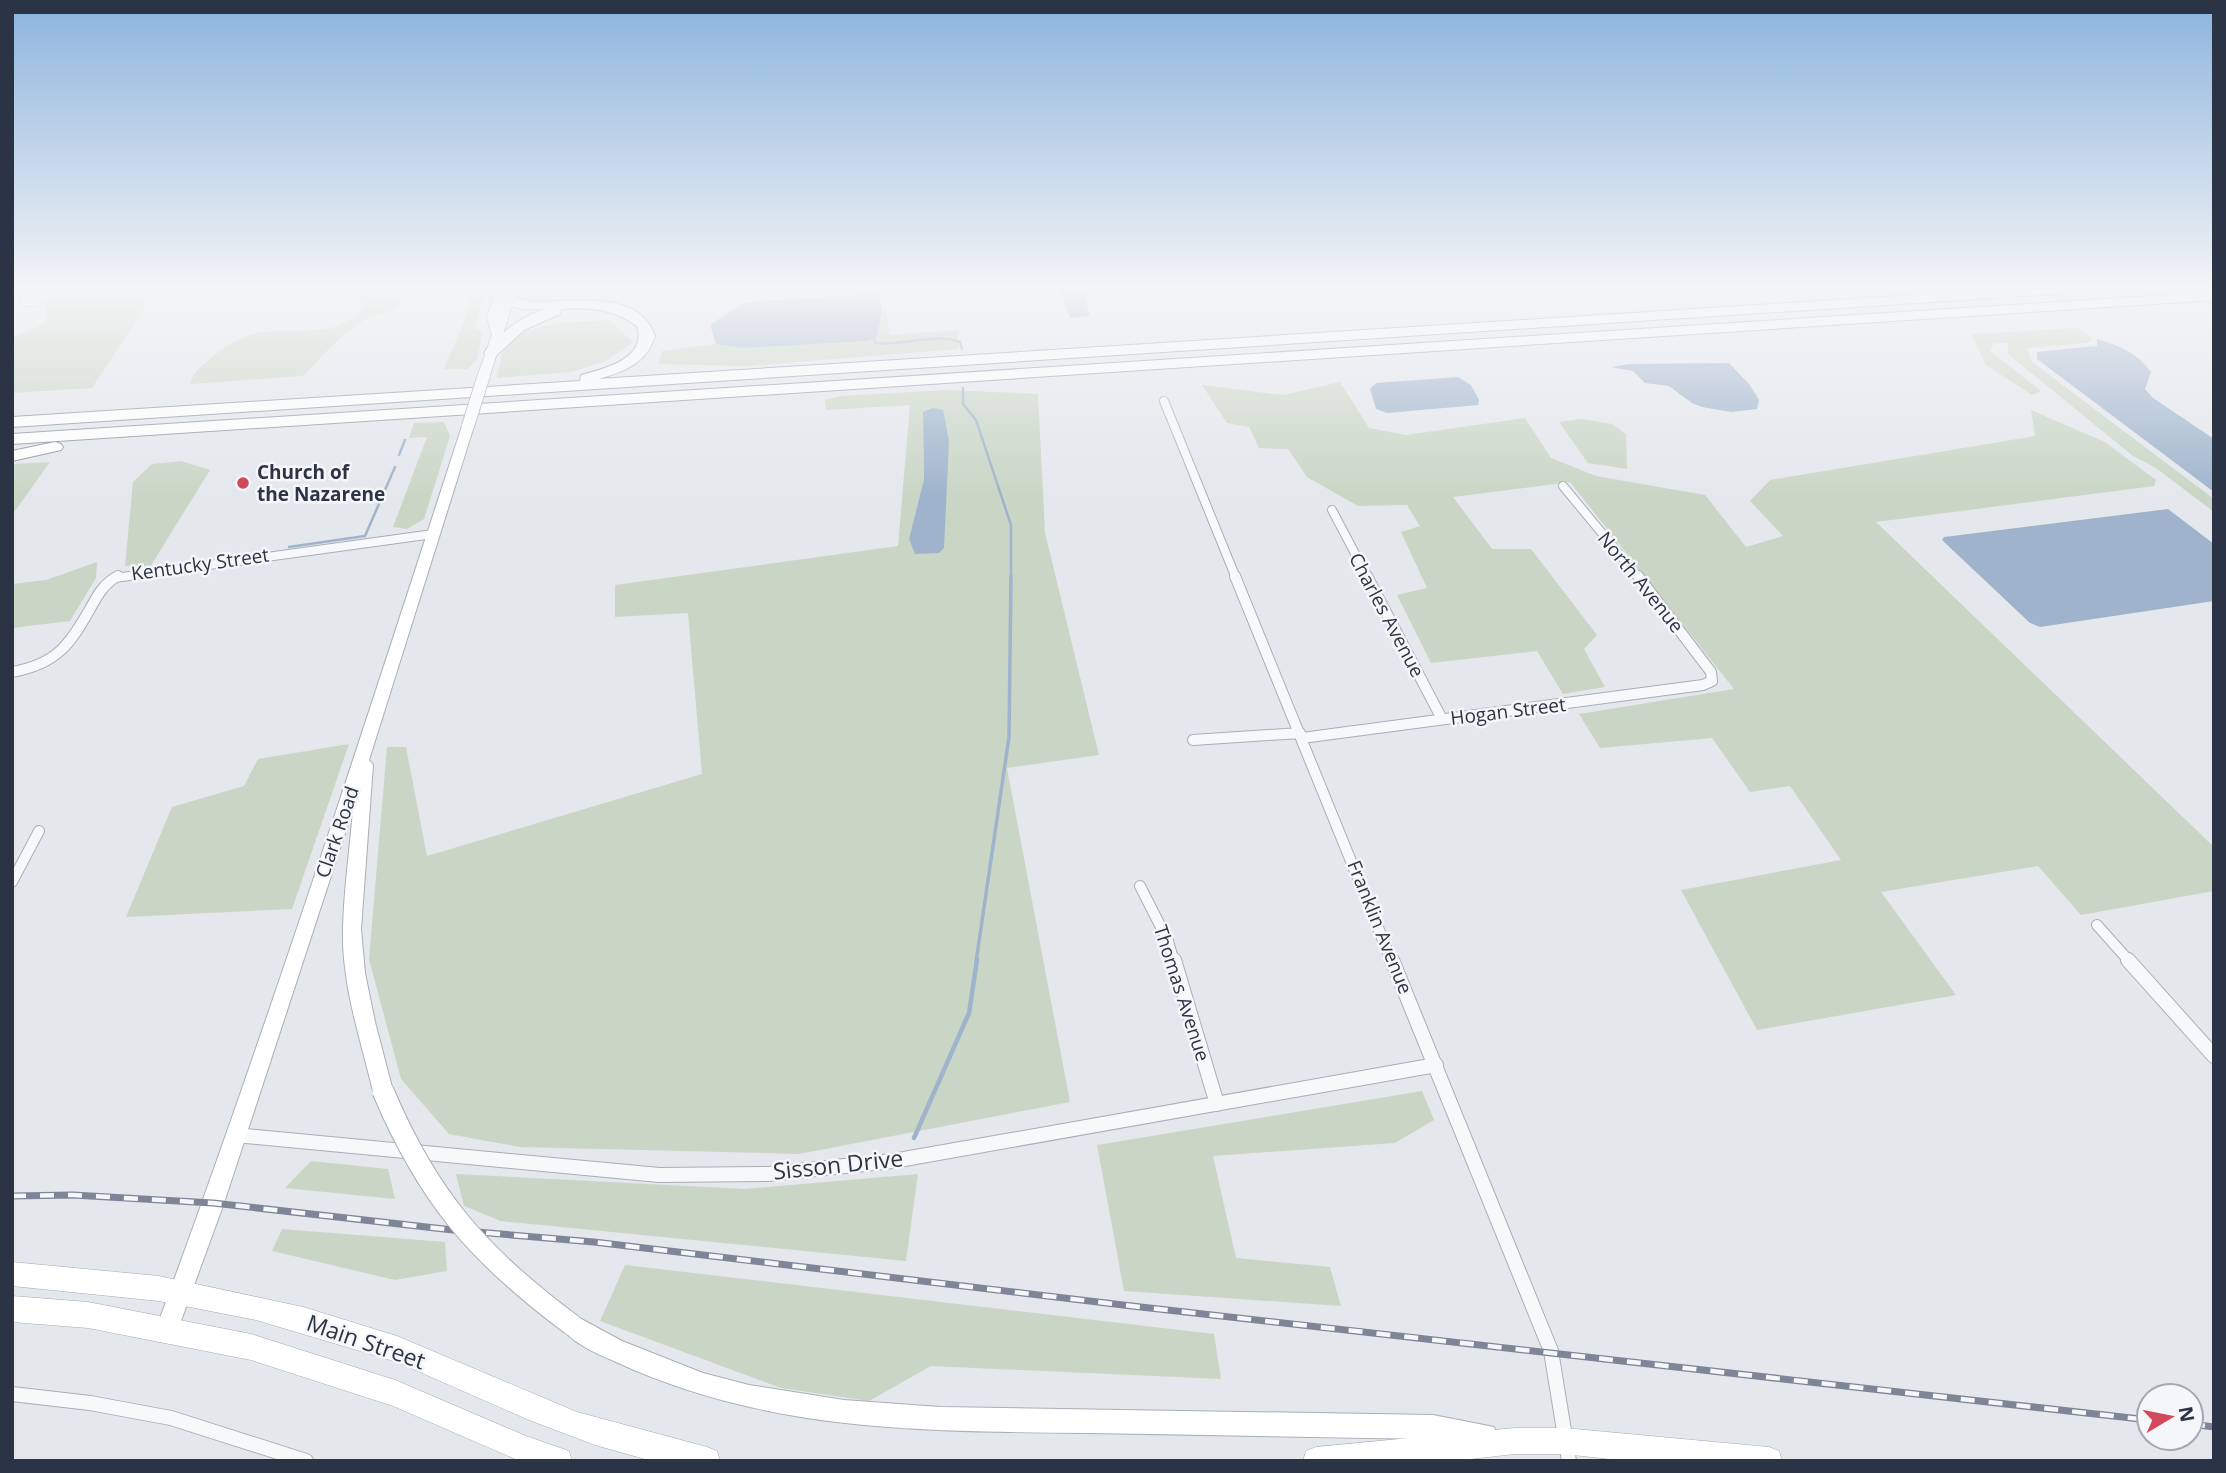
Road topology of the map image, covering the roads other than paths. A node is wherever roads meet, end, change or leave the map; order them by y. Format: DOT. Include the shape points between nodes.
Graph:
graph roads {
  1 [pos="490,358"];
  2 [pos="635,358"];
  3 [pos="1020,358"];
  4 [pos="1262,358"];
  5 [pos="498,392"];
  6 [pos="1164,401"];
  7 [pos="12,421"];
  8 [pos="195,427"];
  9 [pos="12,439"];
  10 [pos="12,456"];
  11 [pos="1563,485"];
  12 [pos="1332,510"];
  13 [pos="433,534"];
  14 [pos="12,672"];
  15 [pos="1712,681"];
  16 [pos="1442,719"];
  17 [pos="1301,735"];
  18 [pos="1193,740"];
  19 [pos="367,743"];
  20 [pos="39,831"];
  21 [pos="12,882"];
  22 [pos="1140,886"];
  23 [pos="2097,925"];
  24 [pos="2214,1056"];
  25 [pos="1436,1065"];
  26 [pos="1217,1104"];
  27 [pos="235,1135"];
  28 [pos="12,1274"];
  29 [pos="182,1292"];
  30 [pos="12,1309"];
  31 [pos="167,1329"];
  32 [pos="12,1394"];
  33 [pos="1515,1441"];
  34 [pos="1567,1451"];
  35 [pos="306,1461"];
  36 [pos="559,1461"];
  37 [pos="707,1461"];
  38 [pos="1316,1461"];
  39 [pos="1769,1461"];
  1 -- 13 [label="street, Clark Road, bridge"];
  2 -- 5 [label="highway" via="593,376"];
  3 -- 5 [label="highway"];
  4 -- 8 [label="highway"];
  5 -- 7 [label="highway"];
  6 -- 17 [label="street, Franklin Avenue"];
  8 -- 9 [label="highway"];
  8 -- 10 [label="highway"];
  11 -- 15 [label="street, North Avenue" via="1656,598 1711,672"];
  12 -- 16 [label="street, Charles Avenue"];
  13 -- 14 [label="street, Kentucky Street" via="120,575 104,586 63,653 44,665"];
  13 -- 19 [label="street, Clark Road"];
  15 -- 16 [label="street, Hogan Street"];
  16 -- 17 [label="street, Hogan Street"];
  17 -- 18 [label="street, Hogan Street"];
  17 -- 25 [label="street, Franklin Avenue"];
  19 -- 27 [label="street, Clark Road"];
  19 -- 33 [label="street, bridge" via="352,929 365,1022 383,1091 420,1171 465,1233 523,1290 593,1339 719,1392 870,1417 1433,1427"];
  20 -- 21 [label="street"];
  22 -- 26 [label="street, Thomas Avenue" via="1168,941"];
  23 -- 24 [label="street"];
  25 -- 26 [label="street, Sisson Drive"];
  25 -- 34 [label="street, Franklin Avenue" via="1551,1351"];
  26 -- 27 [label="street, Sisson Drive" via="893,1161 768,1174 659,1175"];
  27 -- 29 [label="street, Clark Road"];
  28 -- 29 [label="main road, Main Street"];
  29 -- 31 [label="street, Clark Road"];
  29 -- 37 [label="main road, Main Street" via="268,1309 385,1346 562,1420"];
  30 -- 31 [label="main road, Main Street" via="88,1315"];
  31 -- 36 [label="main road, Main Street" via="251,1347 395,1393"];
  32 -- 35 [label="street" via="172,1418"];
  33 -- 34 [label="main road"];
  33 -- 38 [label="main road"];
  34 -- 39 [label="main road"];
}
